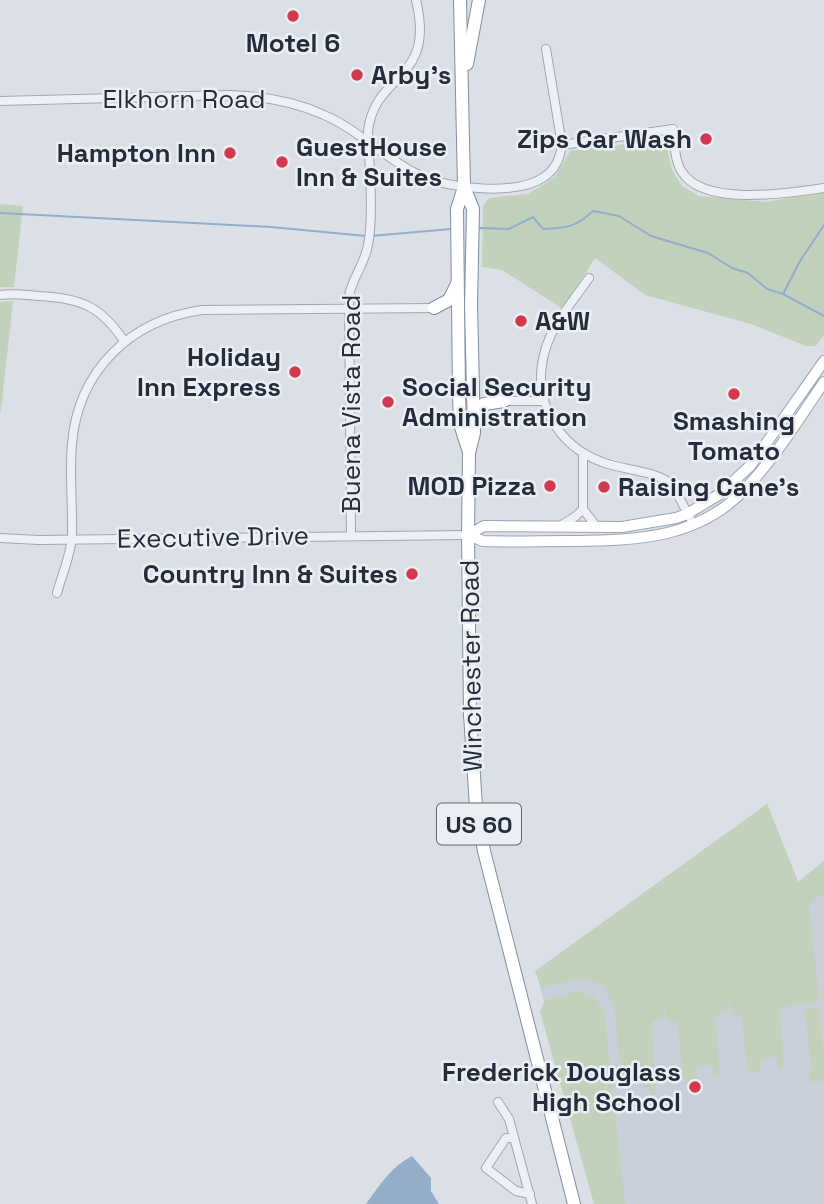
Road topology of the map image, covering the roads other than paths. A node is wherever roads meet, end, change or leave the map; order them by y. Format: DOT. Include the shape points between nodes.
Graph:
graph roads {
  1 [pos="416,0"];
  2 [pos="460,0"];
  3 [pos="479,0"];
  4 [pos="546,49"];
  5 [pos="463,85"];
  6 [pos="0,101"];
  7 [pos="368,141"];
  8 [pos="562,145"];
  9 [pos="464,187"];
  10 [pos="824,188"];
  11 [pos="589,278"];
  12 [pos="458,282"];
  13 [pos="0,295"];
  14 [pos="349,308"];
  15 [pos="434,308"];
  16 [pos="459,330"];
  17 [pos="124,341"];
  18 [pos="824,365"];
  19 [pos="472,372"];
  20 [pos="824,382"];
  21 [pos="504,398"];
  22 [pos="543,398"];
  23 [pos="474,433"];
  24 [pos="469,453"];
  25 [pos="583,455"];
  26 [pos="583,509"];
  27 [pos="687,514"];
  28 [pos="693,525"];
  29 [pos="596,526"];
  30 [pos="559,527"];
  31 [pos="468,535"];
  32 [pos="351,536"];
  33 [pos="0,538"];
  34 [pos="72,538"];
  35 [pos="57,593"];
  36 [pos="498,1102"];
  37 [pos="514,1138"];
  38 [pos="530,1194"];
  39 [pos="532,1204"];
  40 [pos="573,1204"];
  1 -- 7 [label="street, Buena Vista Road" via="419,46 410,66 373,109"];
  2 -- 5 [label="highway, Winchester Road / US 60"];
  3 -- 5 [label="highway"];
  4 -- 8 [label="street"];
  5 -- 9 [label="highway, Winchester Road / US 60"];
  6 -- 7 [label="street, Elkhorn Road" via="250,96 317,112"];
  7 -- 9 [label="street, Elkhorn Road" via="417,174"];
  7 -- 14 [label="street, Buena Vista Road" via="369,244 351,283"];
  8 -- 9 [label="street, Elkhorn Road" via="554,168 543,178 523,186"];
  8 -- 10 [label="street" via="673,129 681,170 691,184 766,196"];
  9 -- 12 [label="highway, Winchester Road / US 60" via="457,209"];
  9 -- 19 [label="highway, Winchester Road / US 60" via="473,209"];
  11 -- 22 [label="street" via="549,340 542,364"];
  12 -- 15 [label="highway" via="449,300"];
  12 -- 16 [label="highway, Winchester Road / US 60"];
  13 -- 17 [label="street" via="82,302 105,317"];
  14 -- 15 [label="street"];
  14 -- 17 [label="street" via="184,312"];
  14 -- 32 [label="street, Buena Vista Road"];
  15 -- 16 [label="highway" via="453,318"];
  16 -- 24 [label="highway, Winchester Road / US 60" via="460,424"];
  17 -- 34 [label="street" via="100,367 79,406 71,447"];
  18 -- 27 [label="main road" via="751,465 720,494"];
  19 -- 21 [label="highway" via="485,392"];
  19 -- 23 [label="highway, Winchester Road / US 60"];
  20 -- 28 [label="main road" via="747,487"];
  21 -- 22 [label="street"];
  21 -- 23 [label="highway" via="481,407"];
  22 -- 25 [label="street" via="557,430"];
  23 -- 24 [label="highway, Winchester Road / US 60"];
  24 -- 31 [label="highway, Winchester Road / US 60"];
  25 -- 26 [label="street"];
  25 -- 27 [label="street" via="664,479"];
  26 -- 29 [label="street"];
  26 -- 30 [label="street"];
  27 -- 28 [label="street"];
  27 -- 29 [label="main road" via="642,525"];
  28 -- 31 [label="main road" via="659,536 618,541 483,541"];
  29 -- 30 [label="main road"];
  30 -- 31 [label="main road" via="484,527"];
  31 -- 32 [label="street, Executive Drive"];
  31 -- 40 [label="highway, Winchester Road / US 60" via="476,807"];
  32 -- 34 [label="street, Executive Drive"];
  33 -- 34 [label="street, Executive Drive"];
  34 -- 35 [label="street"];
  36 -- 37 [label="street"];
  37 -- 38 [label="street"];
  37 -- 38 [label="street" via="506,1138 486,1168 516,1191"];
  38 -- 39 [label="street"];
}
